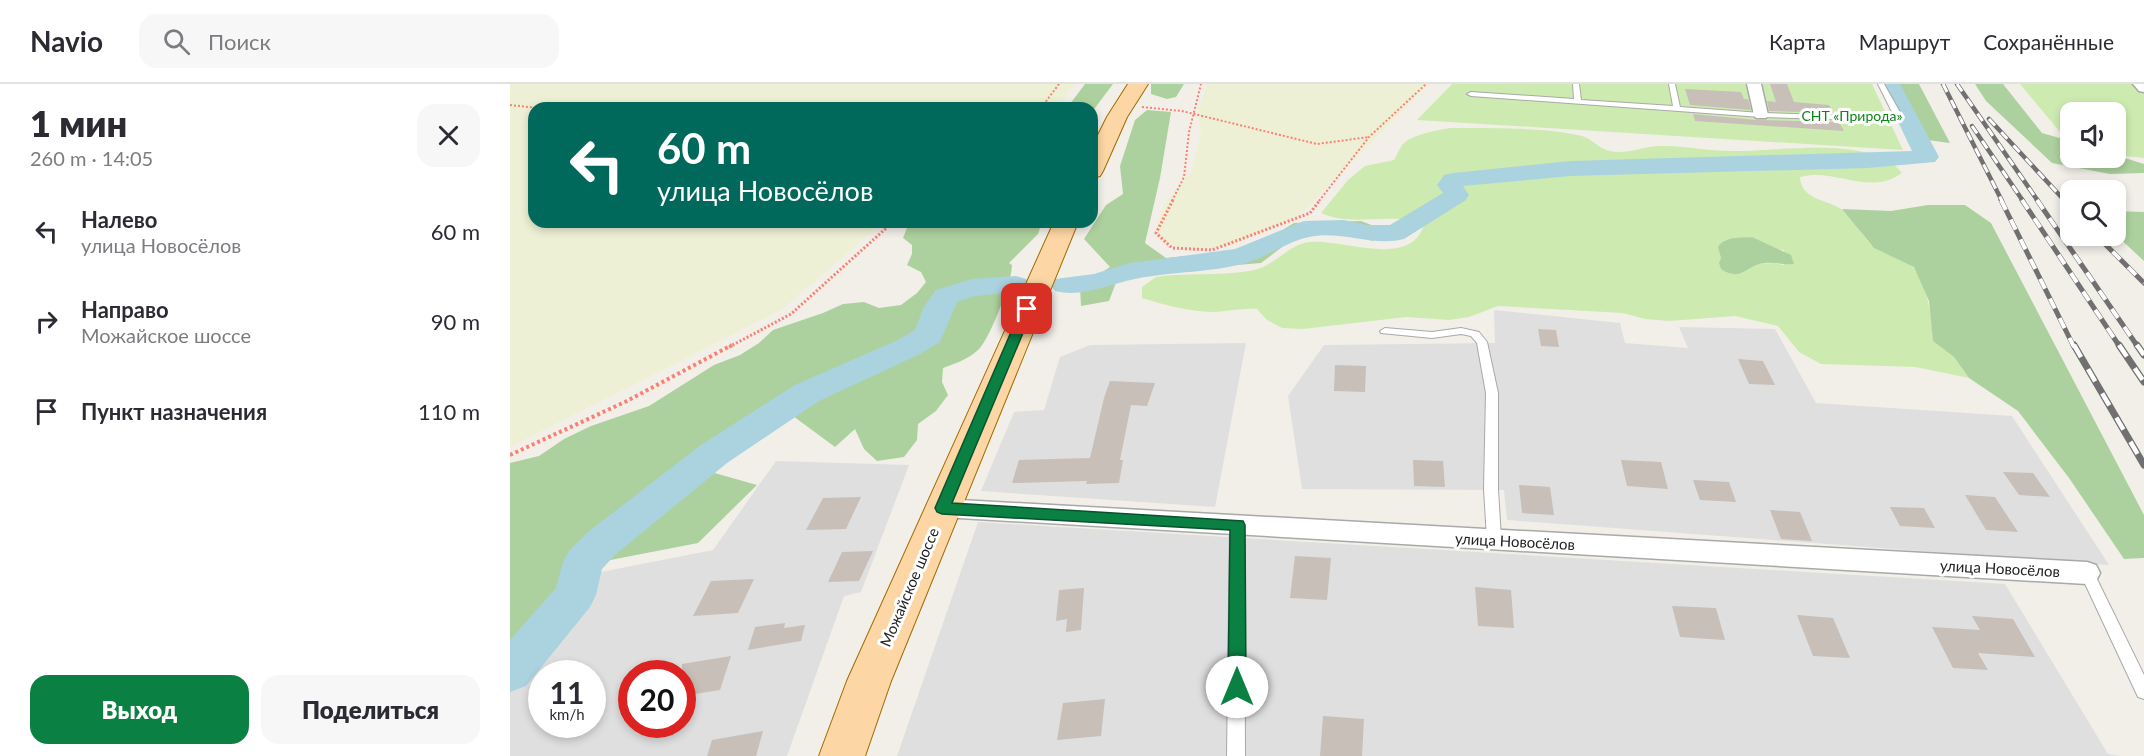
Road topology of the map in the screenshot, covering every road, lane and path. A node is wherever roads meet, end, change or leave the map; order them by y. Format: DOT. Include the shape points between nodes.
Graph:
graph roads {
  1 [pos="1059,84"];
  2 [pos="1138,84"];
  3 [pos="1202,84"];
  4 [pos="1426,84"];
  5 [pos="1576,84"];
  6 [pos="1672,84"];
  7 [pos="1754,84"];
  8 [pos="1881,84"];
  9 [pos="2140,84"];
  10 [pos="2144,88"];
  11 [pos="1471,94"];
  12 [pos="1046,102"];
  13 [pos="1578,102"];
  14 [pos="510,105"];
  15 [pos="1124,105"];
  16 [pos="528,107"];
  17 [pos="1677,109"];
  18 [pos="1195,114"];
  19 [pos="1761,115"];
  20 [pos="1370,137"];
  21 [pos="1098,159"];
  22 [pos="886,228"];
  23 [pos="1063,228"];
  24 [pos="1384,331"];
  25 [pos="510,455"];
  26 [pos="942,508"];
  27 [pos="1237,525"];
  28 [pos="1494,539"];
  29 [pos="2087,573"];
  30 [pos="2144,692"];
  31 [pos="842,756"];
  32 [pos="1236,756"];
  1 -- 12 [label="path"];
  2 -- 15 [label="main road"];
  3 -- 18 [label="path"];
  4 -- 20 [label="path"];
  5 -- 13 [label="lane"];
  6 -- 17 [label="lane"];
  7 -- 19 [label="street"];
  8 -- 19 [label="lane" via="1897,114 1892,119"];
  9 -- 10 [label="street"];
  11 -- 13 [label="lane"];
  13 -- 17 [label="lane"];
  14 -- 16 [label="path"];
  15 -- 18 [label="path"];
  15 -- 21 [label="main road"];
  17 -- 19 [label="lane"];
  18 -- 20 [label="path" via="1317,144"];
  18 -- 20 [label="path" via="1184,177 1156,233 1172,248 1212,250 1310,213"];
  22 -- 25 [label="path" via="791,314 625,402"];
  23 -- 26 [label="main road, Можайское шоссе"];
  24 -- 28 [label="lane" via="1432,335 1461,332 1475,334 1482,342 1492,393"];
  26 -- 27 [label="street, улица Новосёлов"];
  26 -- 31 [label="main road, Можайское шоссе" via="869,681"];
  27 -- 28 [label="street, улица Новосёлов"];
  27 -- 32 [label="lane"];
  28 -- 29 [label="street, улица Новосёлов"];
  29 -- 30 [label="lane"];
}
